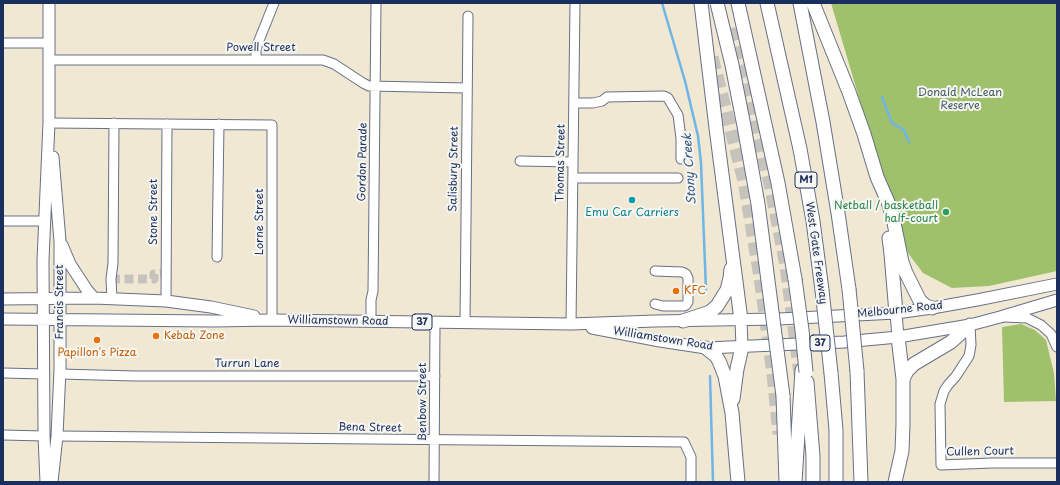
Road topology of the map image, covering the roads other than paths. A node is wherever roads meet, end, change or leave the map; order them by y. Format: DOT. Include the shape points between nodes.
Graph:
graph roads {
  1 [pos="49,3"];
  2 [pos="274,3"];
  3 [pos="376,3"];
  4 [pos="575,3"];
  5 [pos="701,3"];
  6 [pos="717,3"];
  7 [pos="738,3"];
  8 [pos="767,3"];
  9 [pos="800,3"];
  10 [pos="813,3"];
  11 [pos="468,16"];
  12 [pos="3,43"];
  13 [pos="49,43"];
  14 [pos="49,60"];
  15 [pos="256,60"];
  16 [pos="376,87"];
  17 [pos="467,88"];
  18 [pos="574,103"];
  19 [pos="49,123"];
  20 [pos="114,123"];
  21 [pos="167,124"];
  22 [pos="219,124"];
  23 [pos="681,160"];
  24 [pos="520,161"];
  25 [pos="573,162"];
  26 [pos="877,177"];
  27 [pos="573,178"];
  28 [pos="678,178"];
  29 [pos="3,221"];
  30 [pos="44,221"];
  31 [pos="731,240"];
  32 [pos="60,241"];
  33 [pos="217,257"];
  34 [pos="655,271"];
  35 [pos="1057,284"];
  36 [pos="94,298"];
  37 [pos="3,299"];
  38 [pos="44,299"];
  39 [pos="60,299"];
  40 [pos="112,299"];
  41 [pos="1057,300"];
  42 [pos="166,301"];
  43 [pos="655,304"];
  44 [pos="932,308"];
  45 [pos="896,313"];
  46 [pos="1000,317"];
  47 [pos="44,319"];
  48 [pos="3,320"];
  49 [pos="60,320"];
  50 [pos="272,320"];
  51 [pos="741,320"];
  52 [pos="371,321"];
  53 [pos="683,321"];
  54 [pos="435,322"];
  55 [pos="465,323"];
  56 [pos="572,324"];
  57 [pos="970,325"];
  58 [pos="898,337"];
  59 [pos="742,347"];
  60 [pos="1057,347"];
  61 [pos="706,348"];
  62 [pos="804,371"];
  63 [pos="3,374"];
  64 [pos="44,374"];
  65 [pos="60,374"];
  66 [pos="435,376"];
  67 [pos="903,379"];
  68 [pos="732,413"];
  69 [pos="3,435"];
  70 [pos="44,436"];
  71 [pos="57,436"];
  72 [pos="434,440"];
  73 [pos="1057,464"];
  74 [pos="46,482"];
  75 [pos="52,482"];
  76 [pos="434,482"];
  77 [pos="691,482"];
  78 [pos="738,482"];
  79 [pos="786,482"];
  80 [pos="795,482"];
  81 [pos="813,482"];
  82 [pos="836,482"];
  83 [pos="861,482"];
  84 [pos="895,482"];
  1 -- 13 [label="main road, Francis Street"];
  2 -- 15 [label="street" via="258,43"];
  3 -- 16 [label="street, Gordon Parade"];
  4 -- 18 [label="street, Thomas Street"];
  5 -- 31 [label="highway"];
  6 -- 79 [label="highway, bridge" via="758,204 784,396"];
  7 -- 62 [label="highway, M1, bridge" via="778,183 795,279 802,330"];
  8 -- 82 [label="highway, West Gate Freeway / M1, bridge" via="800,149 813,221 831,373 836,430"];
  9 -- 83 [label="highway, bridge" via="823,122 849,289 857,371"];
  10 -- 26 [label="highway" via="864,134"];
  11 -- 17 [label="street, Salisbury Street"];
  12 -- 13 [label="street"];
  13 -- 14 [label="main road, Francis Street"];
  14 -- 15 [label="street, Powell Street"];
  14 -- 19 [label="main road, Francis Street"];
  15 -- 16 [label="street, Powell Street" via="327,61 363,83"];
  16 -- 17 [label="street, Powell Street"];
  16 -- 52 [label="street, Gordon Parade"];
  17 -- 55 [label="street, Salisbury Street"];
  18 -- 23 [label="street" via="593,103 607,97 668,98 678,115"];
  18 -- 25 [label="street, Thomas Street"];
  19 -- 20 [label="street"];
  19 -- 30 [label="main road, Francis Street"];
  19 -- 32 [label="main road, Francis Street"];
  20 -- 21 [label="street"];
  20 -- 40 [label="street"];
  21 -- 22 [label="street"];
  21 -- 42 [label="street, Stone Street"];
  22 -- 33 [label="street"];
  22 -- 50 [label="street, Lorne Street" via="272,125"];
  24 -- 25 [label="street"];
  25 -- 27 [label="street, Thomas Street"];
  26 -- 44 [label="highway" via="893,218 906,273 920,301"];
  26 -- 45 [label="highway" via="891,254"];
  27 -- 28 [label="street"];
  27 -- 56 [label="street, Thomas Street"];
  29 -- 30 [label="street"];
  30 -- 38 [label="main road, Francis Street"];
  31 -- 51 [label="highway"];
  31 -- 53 [label="highway" via="730,278 723,298 710,312"];
  32 -- 36 [label="main road" via="70,264"];
  32 -- 39 [label="main road, Francis Street"];
  34 -- 43 [label="street" via="682,272 688,278 686,305"];
  35 -- 44 [label="main road, Melbourne Road / 37"];
  36 -- 39 [label="main road, Williamstown Road / 37"];
  36 -- 40 [label="main road, Williamstown Road / 37"];
  37 -- 38 [label="main road, Williamstown Road / 37"];
  38 -- 39 [label="main road, Williamstown Road / 37"];
  38 -- 47 [label="main road, Francis Street"];
  39 -- 49 [label="main road, Francis Street"];
  40 -- 42 [label="main road, Williamstown Road / 37"];
  41 -- 46 [label="main road, 37"];
  42 -- 50 [label="main road, Williamstown Road / 37" via="211,306"];
  44 -- 45 [label="main road, Melbourne Road / 37"];
  45 -- 51 [label="main road, Melbourne Road / 37"];
  45 -- 58 [label="main road"];
  46 -- 57 [label="main road, 37"];
  46 -- 60 [label="street" via="1027,318 1041,325 1051,334"];
  47 -- 48 [label="main road, Williamstown Road / 37"];
  47 -- 49 [label="main road, Williamstown Road / 37"];
  47 -- 64 [label="main road, Francis Street"];
  49 -- 50 [label="main road, Williamstown Road / 37"];
  49 -- 65 [label="main road, Francis Street"];
  50 -- 52 [label="main road, Williamstown Road / 37"];
  51 -- 53 [label="main road, Williamstown Road / 37"];
  51 -- 59 [label="main road"];
  52 -- 54 [label="main road, Williamstown Road / 37"];
  53 -- 56 [label="main road, Williamstown Road / 37"];
  54 -- 55 [label="main road, Williamstown Road / 37"];
  54 -- 66 [label="street, Benbow Street"];
  55 -- 56 [label="main road, Williamstown Road / 37"];
  56 -- 61 [label="main road, Williamstown Road / 37"];
  57 -- 58 [label="main road, 37"];
  57 -- 67 [label="highway" via="951,342 914,364"];
  57 -- 73 [label="street, Cullen Court" via="970,356 944,391 940,404 941,465"];
  58 -- 59 [label="main road, Williamstown Road / 37"];
  58 -- 67 [label="highway"];
  59 -- 61 [label="main road, Williamstown Road / 37"];
  59 -- 68 [label="highway"];
  61 -- 68 [label="highway" via="720,361"];
  62 -- 80 [label="highway, M1"];
  62 -- 81 [label="highway, M1" via="813,456"];
  63 -- 64 [label="street"];
  64 -- 70 [label="main road, Francis Street"];
  65 -- 66 [label="street, Turrun Lane"];
  65 -- 71 [label="main road, Francis Street"];
  66 -- 72 [label="street, Benbow Street"];
  67 -- 84 [label="highway" via="902,451"];
  68 -- 78 [label="highway"];
  69 -- 70 [label="street"];
  70 -- 74 [label="main road, Francis Street"];
  71 -- 72 [label="street, Bena Street"];
  71 -- 75 [label="main road, Francis Street"];
  72 -- 76 [label="street, Benbow Street"];
  72 -- 77 [label="street, Bena Street" via="684,442 691,457"];
}
